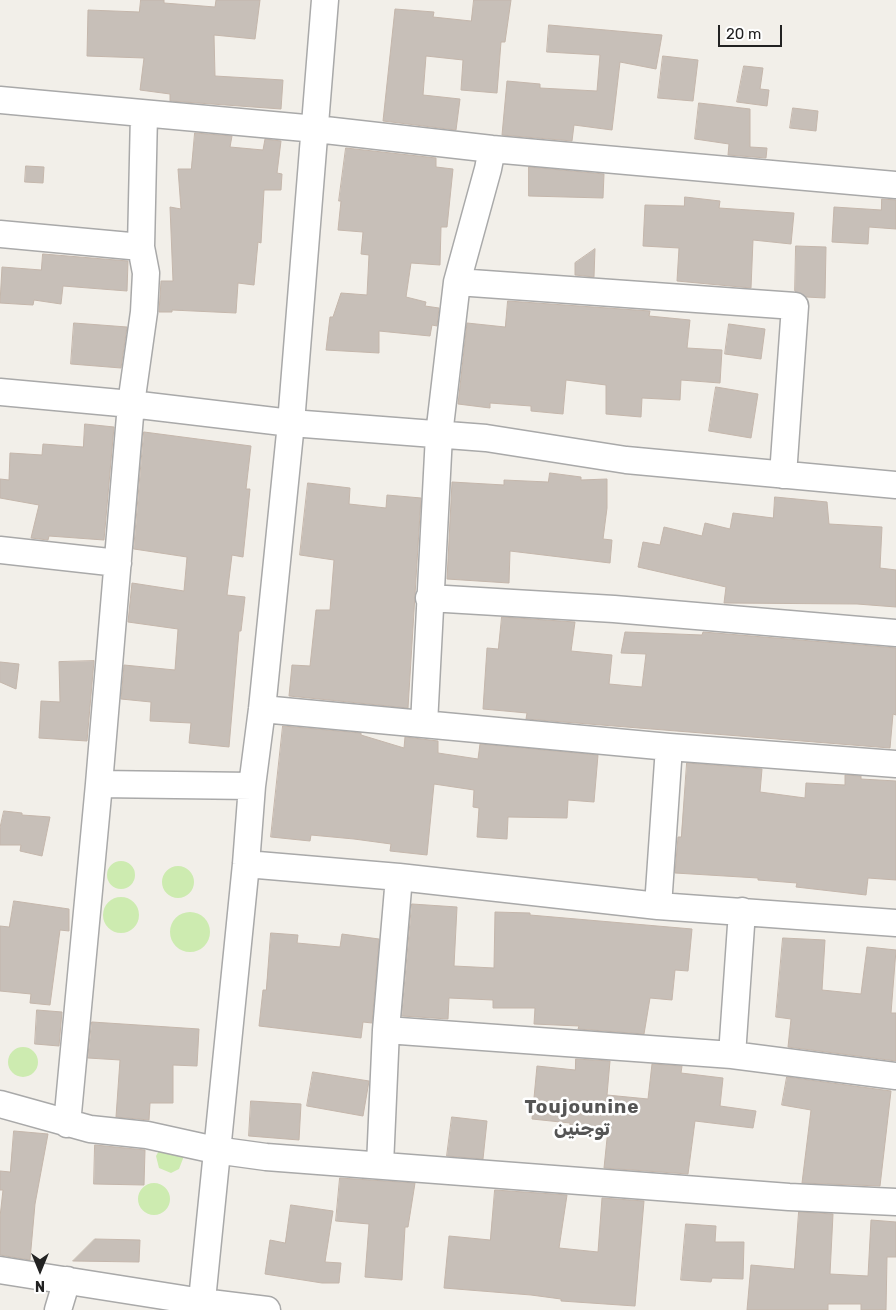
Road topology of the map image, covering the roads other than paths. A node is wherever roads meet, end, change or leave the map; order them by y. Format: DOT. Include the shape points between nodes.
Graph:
graph roads {
  1 [pos="325,0"];
  2 [pos="0,100"];
  3 [pos="144,114"];
  4 [pos="316,129"];
  5 [pos="492,149"];
  6 [pos="896,185"];
  7 [pos="0,234"];
  8 [pos="141,247"];
  9 [pos="456,282"];
  10 [pos="0,392"];
  11 [pos="131,404"];
  12 [pos="291,423"];
  13 [pos="439,435"];
  14 [pos="784,475"];
  15 [pos="896,485"];
  16 [pos="0,550"];
  17 [pos="118,563"];
  18 [pos="429,598"];
  19 [pos="896,633"];
  20 [pos="262,709"];
  21 [pos="424,724"];
  22 [pos="669,747"];
  23 [pos="896,764"];
  24 [pos="99,784"];
  25 [pos="252,786"];
  26 [pos="246,864"];
  27 [pos="399,877"];
  28 [pos="658,906"];
  29 [pos="742,911"];
  30 [pos="896,923"];
  31 [pos="386,1030"];
  32 [pos="732,1055"];
  33 [pos="896,1076"];
  34 [pos="0,1104"];
  35 [pos="67,1124"];
  36 [pos="215,1150"];
  37 [pos="380,1165"];
  38 [pos="896,1202"];
  39 [pos="0,1270"];
  40 [pos="67,1280"];
  41 [pos="201,1306"];
  42 [pos="58,1310"];
  43 [pos="267,1310"];
  1 -- 4 [label="street"];
  2 -- 3 [label="street"];
  3 -- 4 [label="street"];
  3 -- 8 [label="street"];
  4 -- 5 [label="street"];
  4 -- 12 [label="street"];
  5 -- 6 [label="street"];
  5 -- 9 [label="street"];
  7 -- 8 [label="street"];
  8 -- 11 [label="street" via="146,273 144,312"];
  9 -- 13 [label="street"];
  9 -- 14 [label="street" via="795,306"];
  10 -- 11 [label="street"];
  11 -- 12 [label="street"];
  11 -- 17 [label="street"];
  12 -- 13 [label="street"];
  12 -- 20 [label="street"];
  13 -- 14 [label="street" via="486,438 626,460"];
  13 -- 18 [label="street"];
  14 -- 15 [label="street"];
  16 -- 17 [label="street"];
  17 -- 24 [label="street"];
  18 -- 19 [label="street"];
  18 -- 21 [label="street"];
  20 -- 21 [label="street"];
  20 -- 25 [label="street"];
  21 -- 22 [label="street"];
  22 -- 23 [label="street"];
  22 -- 28 [label="street"];
  24 -- 25 [label="street"];
  24 -- 35 [label="street"];
  25 -- 26 [label="street"];
  26 -- 27 [label="street"];
  26 -- 36 [label="street"];
  27 -- 28 [label="street"];
  27 -- 31 [label="street"];
  28 -- 29 [label="street"];
  29 -- 30 [label="street"];
  29 -- 32 [label="street"];
  31 -- 32 [label="street"];
  31 -- 37 [label="street"];
  32 -- 33 [label="street"];
  34 -- 35 [label="street"];
  35 -- 36 [label="street" via="147,1135"];
  36 -- 37 [label="street"];
  36 -- 41 [label="street"];
  37 -- 38 [label="street" via="789,1197"];
  39 -- 40 [label="street"];
  40 -- 41 [label="street"];
  40 -- 42 [label="street"];
  41 -- 43 [label="street"];
}
